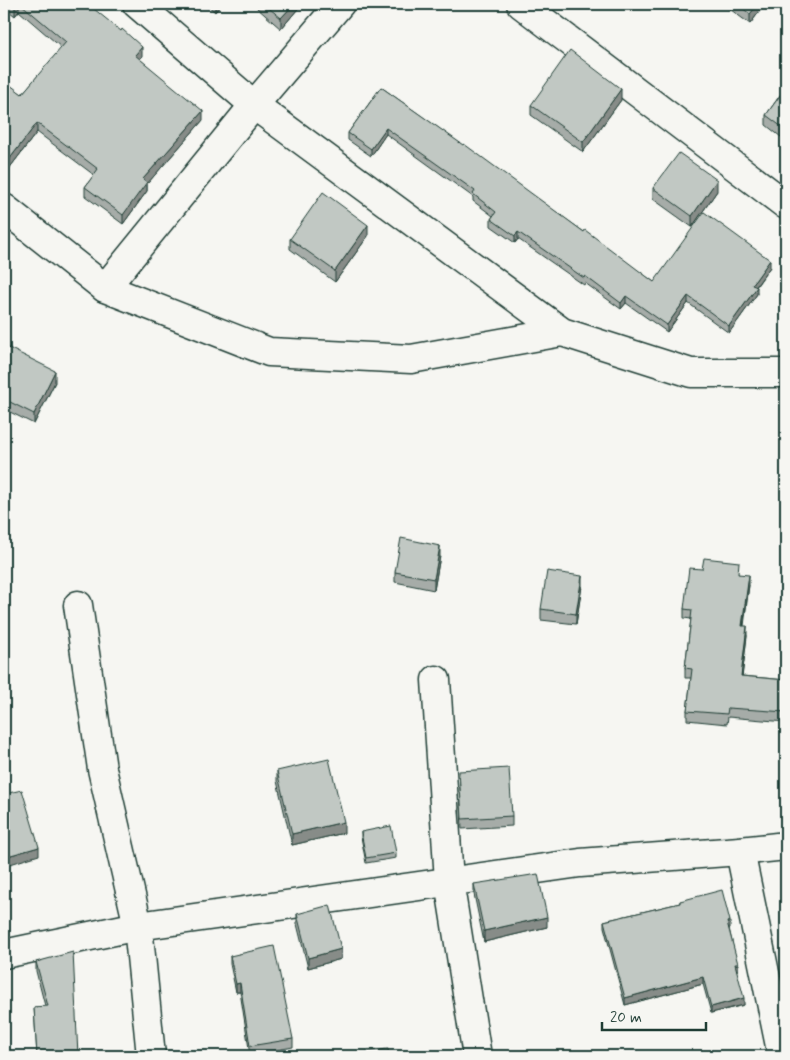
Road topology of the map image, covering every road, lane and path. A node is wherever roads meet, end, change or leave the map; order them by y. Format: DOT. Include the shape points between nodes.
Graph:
graph roads {
  1 [pos="137,4"];
  2 [pos="340,4"];
  3 [pos="521,4"];
  4 [pos="254,104"];
  5 [pos="786,205"];
  6 [pos="4,208"];
  7 [pos="105,288"];
  8 [pos="562,332"];
  9 [pos="786,373"];
  10 [pos="78,605"];
  11 [pos="436,680"];
  12 [pos="786,846"];
  13 [pos="740,851"];
  14 [pos="448,882"];
  15 [pos="138,926"];
  16 [pos="4,954"];
  17 [pos="151,1056"];
  18 [pos="477,1056"];
  19 [pos="782,1056"];
  1 -- 4 [label="street"];
  2 -- 4 [label="street"];
  3 -- 5 [label="street"];
  4 -- 7 [label="street"];
  4 -- 8 [label="street"];
  6 -- 7 [label="street"];
  7 -- 8 [label="street" via="269,352 411,360"];
  8 -- 9 [label="street" via="691,373"];
  10 -- 15 [label="street" via="102,769"];
  11 -- 14 [label="street"];
  12 -- 13 [label="street"];
  13 -- 14 [label="street" via="580,863"];
  13 -- 19 [label="street"];
  14 -- 15 [label="street"];
  14 -- 18 [label="street"];
  15 -- 16 [label="street"];
  15 -- 17 [label="street"];
}
